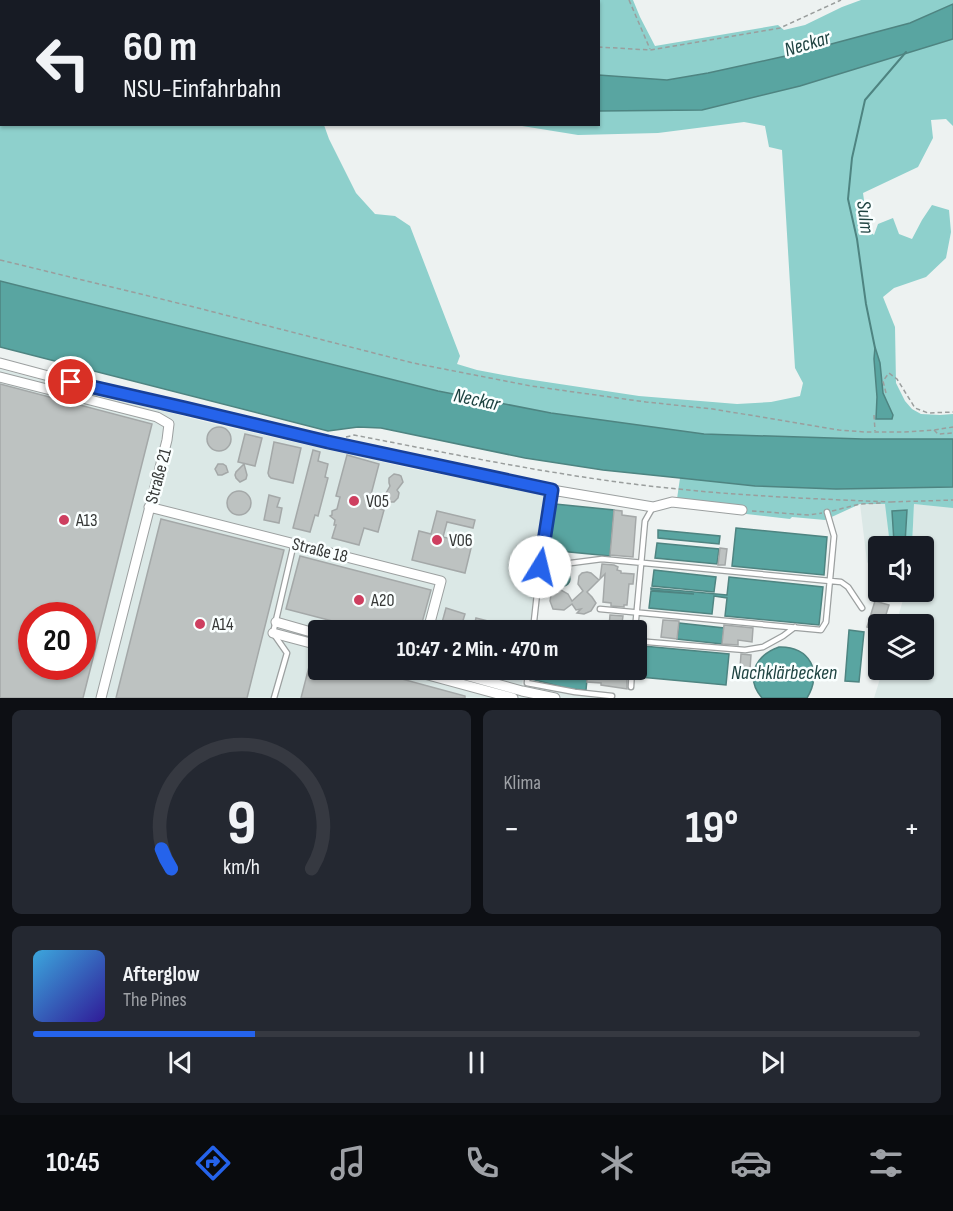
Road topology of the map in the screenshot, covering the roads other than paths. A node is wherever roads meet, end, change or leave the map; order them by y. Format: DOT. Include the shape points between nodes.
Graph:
graph roads {
  1 [pos="0,363"];
  2 [pos="0,377"];
  3 [pos="552,490"];
  4 [pos="149,507"];
  5 [pos="653,507"];
  6 [pos="742,510"];
  7 [pos="827,512"];
  8 [pos="294,543"];
  9 [pos="641,563"];
  10 [pos="540,567"];
  11 [pos="830,581"];
  12 [pos="862,608"];
  13 [pos="600,609"];
  14 [pos="636,612"];
  15 [pos="431,620"];
  16 [pos="534,620"];
  17 [pos="636,620"];
  18 [pos="276,622"];
  19 [pos="795,627"];
  20 [pos="308,631"];
  21 [pos="273,633"];
  22 [pos="308,642"];
  23 [pos="647,642"];
  24 [pos="447,680"];
  25 [pos="480,680"];
  26 [pos="527,680"];
  27 [pos="631,680"];
  28 [pos="631,687"];
  29 [pos="612,696"];
  30 [pos="101,698"];
  31 [pos="274,698"];
  32 [pos="513,698"];
  33 [pos="555,698"];
  1 -- 3 [label="street" via="328,442"];
  2 -- 4 [label="street, Straße 21" via="157,417 169,424"];
  3 -- 5 [label="street"];
  3 -- 10 [label="lane"];
  4 -- 8 [label="street, Straße 18"];
  4 -- 30 [label="street, Straße 21"];
  5 -- 6 [label="street" via="672,502"];
  5 -- 9 [label="lane" via="645,521"];
  7 -- 11 [label="lane" via="834,536"];
  8 -- 15 [label="street, Straße 18" via="441,581"];
  8 -- 18 [label="lane"];
  9 -- 10 [label="lane" via="602,559"];
  9 -- 11 [label="lane"];
  9 -- 14 [label="lane"];
  10 -- 16 [label="lane"];
  11 -- 12 [label="lane" via="848,587"];
  11 -- 19 [label="lane" via="826,622 821,630"];
  13 -- 14 [label="lane"];
  14 -- 17 [label="lane"];
  14 -- 19 [label="lane"];
  18 -- 20 [label="street"];
  18 -- 21 [label="lane"];
  19 -- 23 [label="lane" via="763,647 745,650"];
  21 -- 22 [label="street"];
  21 -- 31 [label="lane" via="287,653"];
  24 -- 32 [label="street"];
  25 -- 33 [label="street"];
  26 -- 29 [label="lane"];
  27 -- 28 [label="lane"];
}
